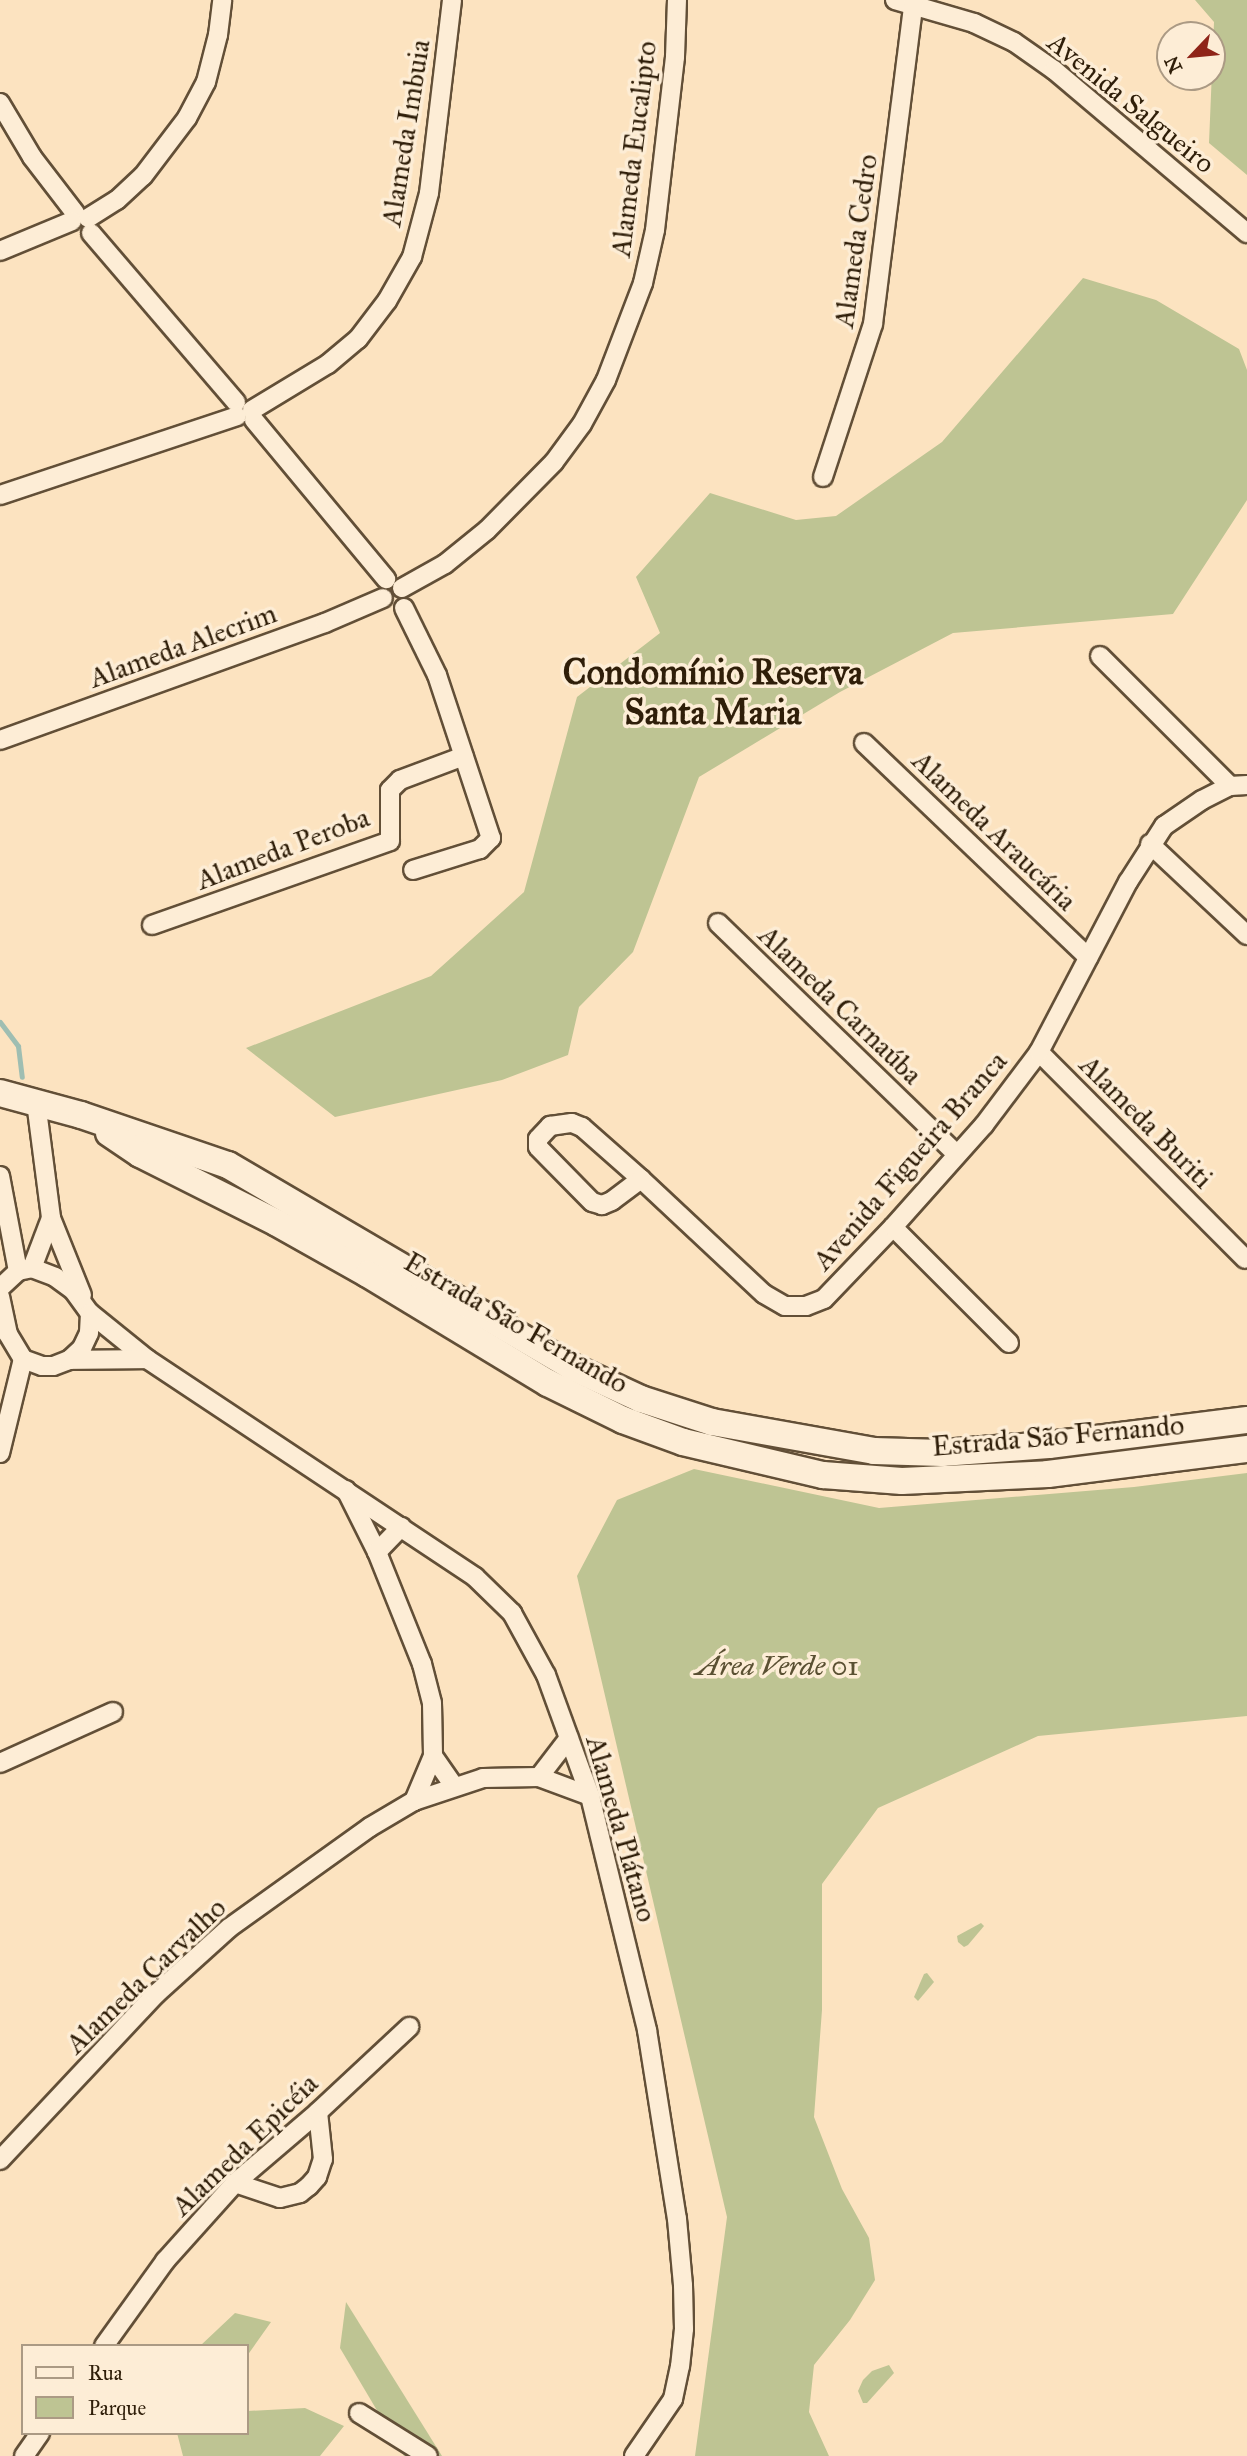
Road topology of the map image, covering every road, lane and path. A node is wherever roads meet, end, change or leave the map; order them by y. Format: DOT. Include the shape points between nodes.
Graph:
graph roads {
  1 [pos="222,0"];
  2 [pos="452,0"];
  3 [pos="677,0"];
  4 [pos="895,0"];
  5 [pos="914,3"];
  6 [pos="0,103"];
  7 [pos="81,221"];
  8 [pos="1247,233"];
  9 [pos="0,251"];
  10 [pos="245,412"];
  11 [pos="823,477"];
  12 [pos="0,495"];
  13 [pos="386,579"];
  14 [pos="402,588"];
  15 [pos="383,598"];
  16 [pos="404,608"];
  17 [pos="1100,656"];
  18 [pos="0,740"];
  19 [pos="864,743"];
  20 [pos="464,756"];
  21 [pos="1239,785"];
  22 [pos="1150,844"];
  23 [pos="413,870"];
  24 [pos="718,923"];
  25 [pos="152,925"];
  26 [pos="1247,935"];
  27 [pos="1088,957"];
  28 [pos="1039,1052"];
  29 [pos="0,1093"];
  30 [pos="36,1102"];
  31 [pos="81,1115"];
  32 [pos="956,1154"];
  33 [pos="0,1176"];
  34 [pos="641,1179"];
  35 [pos="51,1218"];
  36 [pos="893,1227"];
  37 [pos="1245,1259"];
  38 [pos="25,1269"];
  39 [pos="0,1288"];
  40 [pos="0,1297"];
  41 [pos="88,1308"];
  42 [pos="1009,1343"];
  43 [pos="12,1349"];
  44 [pos="148,1359"];
  45 [pos="69,1360"];
  46 [pos="1247,1420"];
  47 [pos="1247,1449"];
  48 [pos="0,1453"];
  49 [pos="346,1490"];
  50 [pos="401,1527"];
  51 [pos="377,1552"];
  52 [pos="113,1712"];
  53 [pos="569,1738"];
  54 [pos="433,1756"];
  55 [pos="0,1763"];
  56 [pos="539,1777"];
  57 [pos="454,1786"];
  58 [pos="590,1796"];
  59 [pos="414,1801"];
  60 [pos="409,2027"];
  61 [pos="318,2112"];
  62 [pos="0,2160"];
  63 [pos="235,2183"];
  64 [pos="105,2344"];
  65 [pos="359,2413"];
  66 [pos="39,2435"];
  67 [pos="24,2456"];
  68 [pos="428,2456"];
  69 [pos="634,2456"];
  1 -- 7 [label="street" via="205,82 187,118 143,176 117,200"];
  2 -- 10 [label="street, Alameda Imbuia" via="429,193 412,257 358,339 328,364"];
  3 -- 14 [label="street, Alameda Eucalipto" via="655,230 643,283 606,380 554,462 487,530 445,564"];
  4 -- 5 [label="street, Avenida Salgueiro"];
  5 -- 8 [label="street, Avenida Salgueiro" via="1014,42 1054,70"];
  5 -- 11 [label="street, Alameda Cedro" via="873,324"];
  6 -- 7 [label="street" via="32,157"];
  7 -- 9 [label="street"];
  7 -- 10 [label="street"];
  10 -- 12 [label="street, Alameda Imbuia"];
  10 -- 13 [label="street"];
  13 -- 14 [label="street" via="395,579"];
  13 -- 15 [label="street" via="379,590"];
  14 -- 16 [label="street" via="407,599"];
  15 -- 16 [label="street" via="388,609"];
  15 -- 18 [label="street, Alameda Alecrim" via="326,623"];
  16 -- 20 [label="street" via="437,675"];
  17 -- 21 [label="street"];
  19 -- 27 [label="street, Alameda Araucária"];
  20 -- 23 [label="street" via="491,838 480,849"];
  20 -- 25 [label="street, Alameda Peroba" via="400,780 390,790 390,841"];
  21 -- 22 [label="street, Avenida Figueira Branca" via="1183,812"];
  22 -- 26 [label="street"];
  22 -- 27 [label="street, Avenida Figueira Branca"];
  24 -- 32 [label="street, Alameda Carnaúba"];
  27 -- 28 [label="street, Avenida Figueira Branca"];
  28 -- 32 [label="street, Avenida Figueira Branca"];
  28 -- 37 [label="street, Alameda Buriti"];
  29 -- 30 [label="main road, Estrada São Fernando"];
  30 -- 31 [label="main road, Estrada São Fernando"];
  30 -- 35 [label="street"];
  31 -- 46 [label="main road, Estrada São Fernando" via="228,1164 572,1367 641,1399 712,1422 874,1451 942,1453 1049,1445"];
  31 -- 47 [label="main road, Estrada São Fernando" via="140,1154 368,1274 548,1383 623,1420 682,1442 822,1475 902,1481 1048,1475"];
  32 -- 36 [label="street, Avenida Figueira Branca"];
  33 -- 38 [label="street"];
  34 -- 34 [label="street, Avenida Figueira Branca" via="572,1123 550,1126 538,1139 545,1156 592,1202 602,1205 611,1201"];
  34 -- 36 [label="street, Avenida Figueira Branca" via="764,1294 785,1306 806,1306 824,1299"];
  35 -- 38 [label="street"];
  35 -- 41 [label="street"];
  36 -- 42 [label="street"];
  38 -- 39 [label="street"];
  38 -- 41 [label="street, Alameda Plátano" via="55,1277"];
  40 -- 43 [label="street"];
  41 -- 44 [label="street, Alameda Plátano"];
  41 -- 45 [label="street" via="89,1333"];
  43 -- 45 [label="street" via="42,1366"];
  43 -- 48 [label="street"];
  44 -- 45 [label="street"];
  44 -- 49 [label="street, Alameda Plátano"];
  49 -- 50 [label="street, Alameda Plátano"];
  49 -- 51 [label="street"];
  50 -- 51 [label="street"];
  50 -- 53 [label="street, Alameda Plátano" via="475,1577 512,1613 546,1675"];
  51 -- 54 [label="street" via="422,1664 432,1703"];
  52 -- 55 [label="street"];
  53 -- 56 [label="street"];
  53 -- 58 [label="street, Alameda Plátano"];
  54 -- 57 [label="street"];
  54 -- 59 [label="street"];
  56 -- 57 [label="street, Alameda Carvalho" via="509,1775"];
  56 -- 58 [label="street, Alameda Carvalho"];
  57 -- 59 [label="street, Alameda Carvalho"];
  58 -- 69 [label="street, Alameda Plátano" via="647,2030 668,2145 683,2285 684,2329 673,2399"];
  59 -- 62 [label="street, Alameda Carvalho" via="310,1868 229,1928 156,1994"];
  60 -- 61 [label="street, Alameda Epicéia"];
  61 -- 63 [label="street, Alameda Epicéia"];
  61 -- 63 [label="street" via="323,2159 309,2186 280,2198"];
  63 -- 64 [label="street, Alameda Epicéia" via="165,2261"];
  65 -- 68 [label="street"];
  66 -- 67 [label="street"];
}
